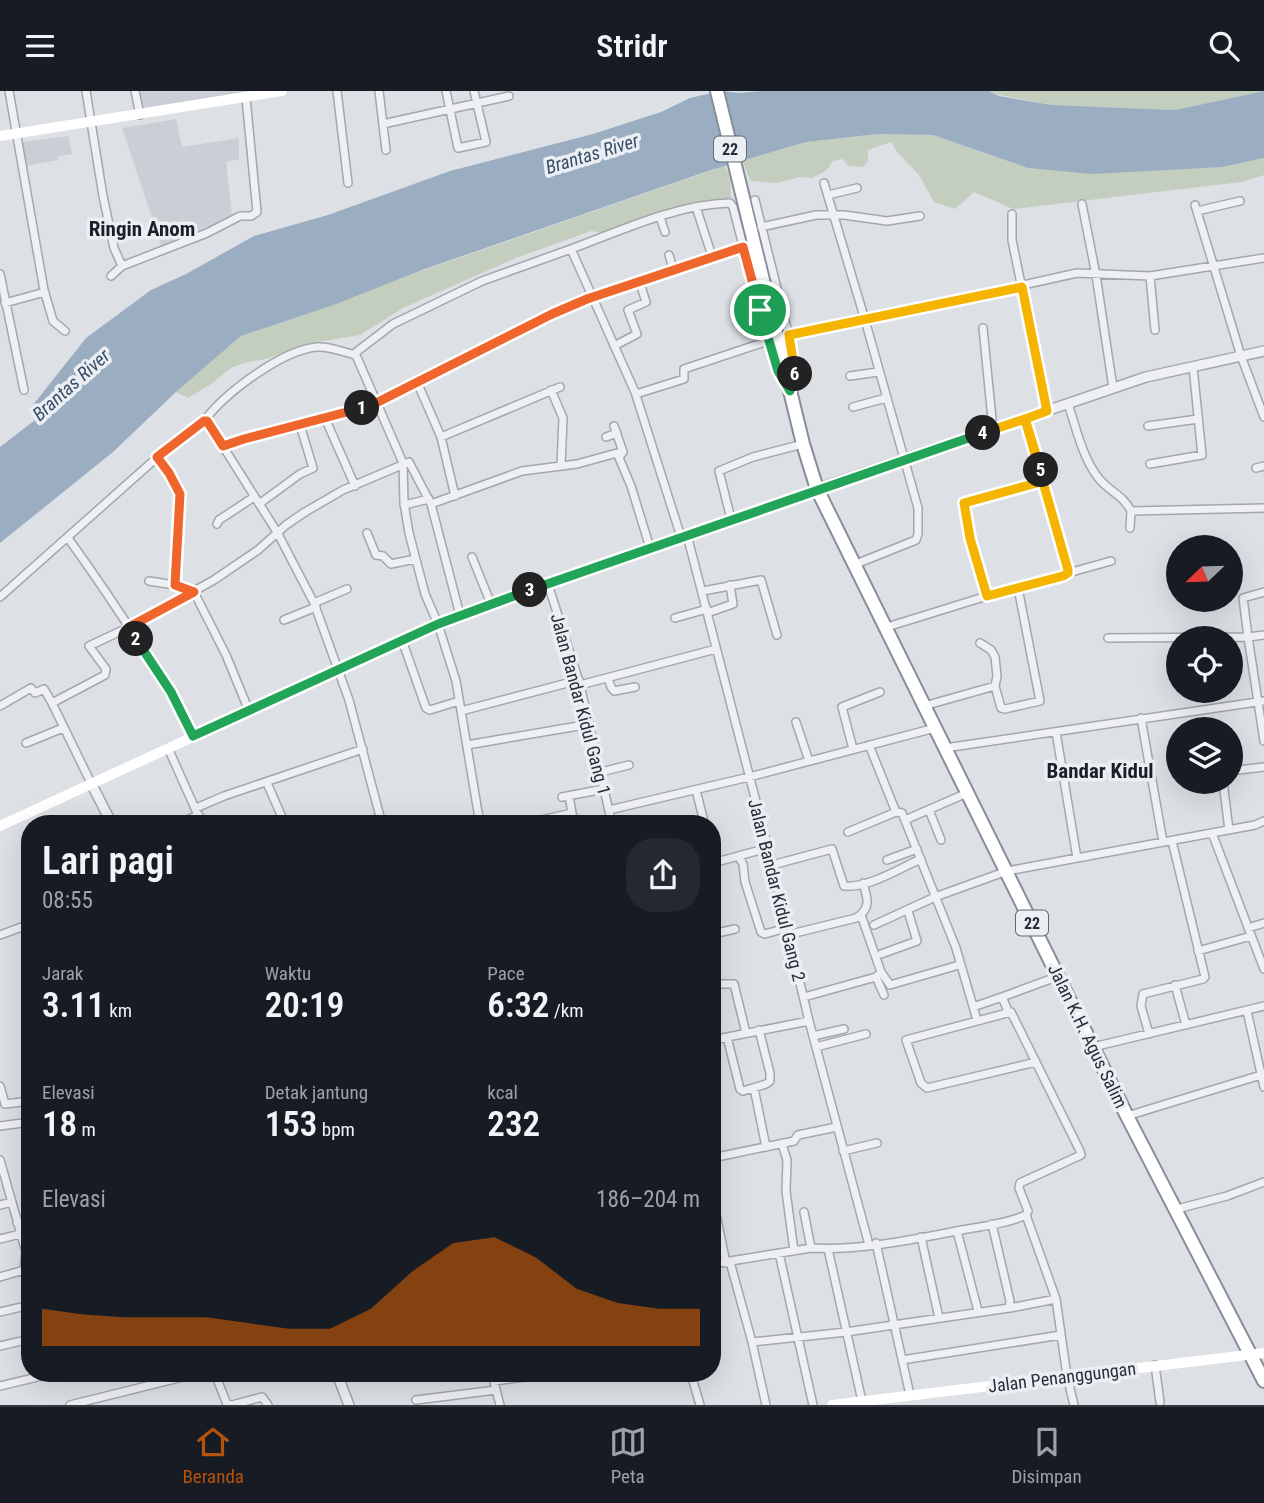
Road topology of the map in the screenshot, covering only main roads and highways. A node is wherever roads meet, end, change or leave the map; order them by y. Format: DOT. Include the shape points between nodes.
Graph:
graph roads {
  1 [pos="282,91"];
  2 [pos="717,91"];
  3 [pos="0,136"];
  4 [pos="817,489"];
  5 [pos="25,815"];
  6 [pos="21,817"];
  7 [pos="0,826"];
  8 [pos="1258,1354"];
  9 [pos="1264,1381"];
  10 [pos="867,1402"];
  11 [pos="832,1405"];
  1 -- 3 [label="main road"];
  2 -- 4 [label="highway, 22" via="750,204 790,391"];
  4 -- 5 [label="main road" via="438,624"];
  4 -- 8 [label="highway, Jalan K.H. Agus Salim / 22" via="1128,1116"];
  6 -- 7 [label="main road"];
  8 -- 9 [label="highway, 22"];
  8 -- 10 [label="main road, Jalan Penanggungan"];
  10 -- 11 [label="main road, Jalan Penanggungan"];
}
